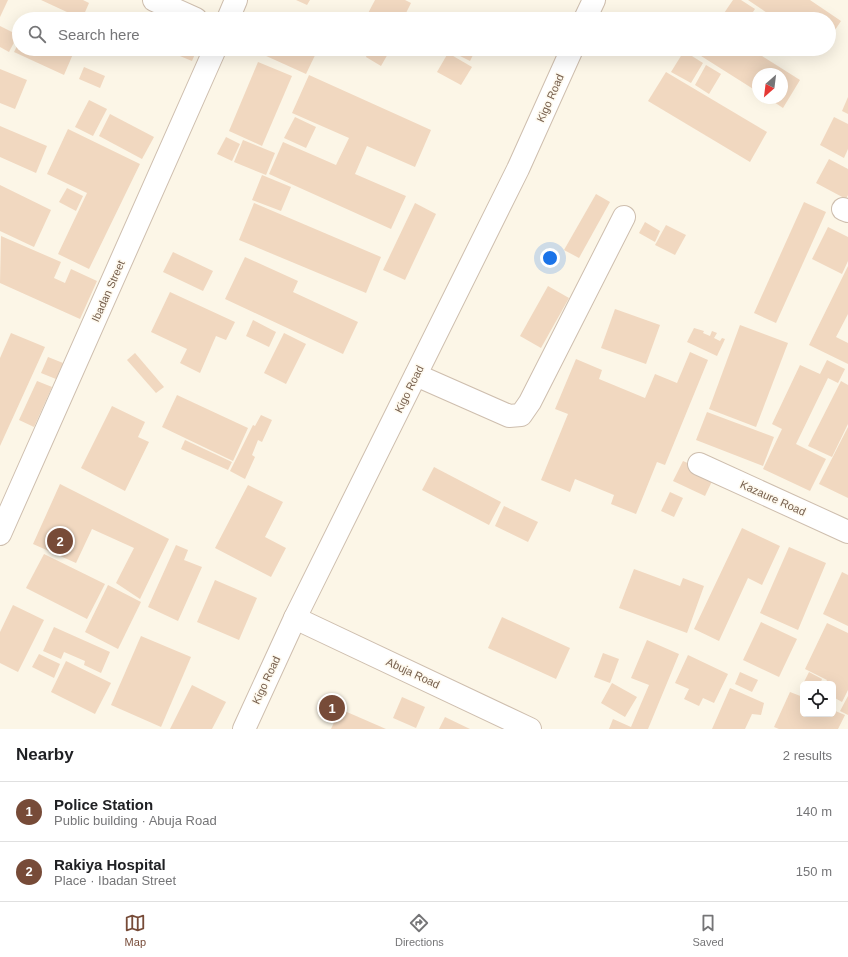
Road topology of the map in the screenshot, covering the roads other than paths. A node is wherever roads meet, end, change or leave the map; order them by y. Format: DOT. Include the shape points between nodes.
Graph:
graph roads {
  1 [pos="154,0"];
  2 [pos="236,0"];
  3 [pos="594,0"];
  4 [pos="181,12"];
  5 [pos="231,12"];
  6 [pos="588,12"];
  7 [pos="212,56"];
  8 [pos="569,56"];
  9 [pos="624,217"];
  10 [pos="416,375"];
  11 [pos="699,464"];
  12 [pos="848,532"];
  13 [pos="0,534"];
  14 [pos="295,618"];
  15 [pos="244,729"];
  16 [pos="530,729"];
  1 -- 4 [label="street"];
  2 -- 5 [label="street"];
  3 -- 6 [label="street"];
  7 -- 13 [label="street, Ibadan Street"];
  8 -- 10 [label="street, Kigo Road" via="518,169"];
  9 -- 10 [label="street" via="521,415 509,416"];
  10 -- 14 [label="street, Kigo Road"];
  11 -- 12 [label="street, Kazaure Road"];
  14 -- 15 [label="street, Kigo Road"];
  14 -- 16 [label="street, Abuja Road"];
}
